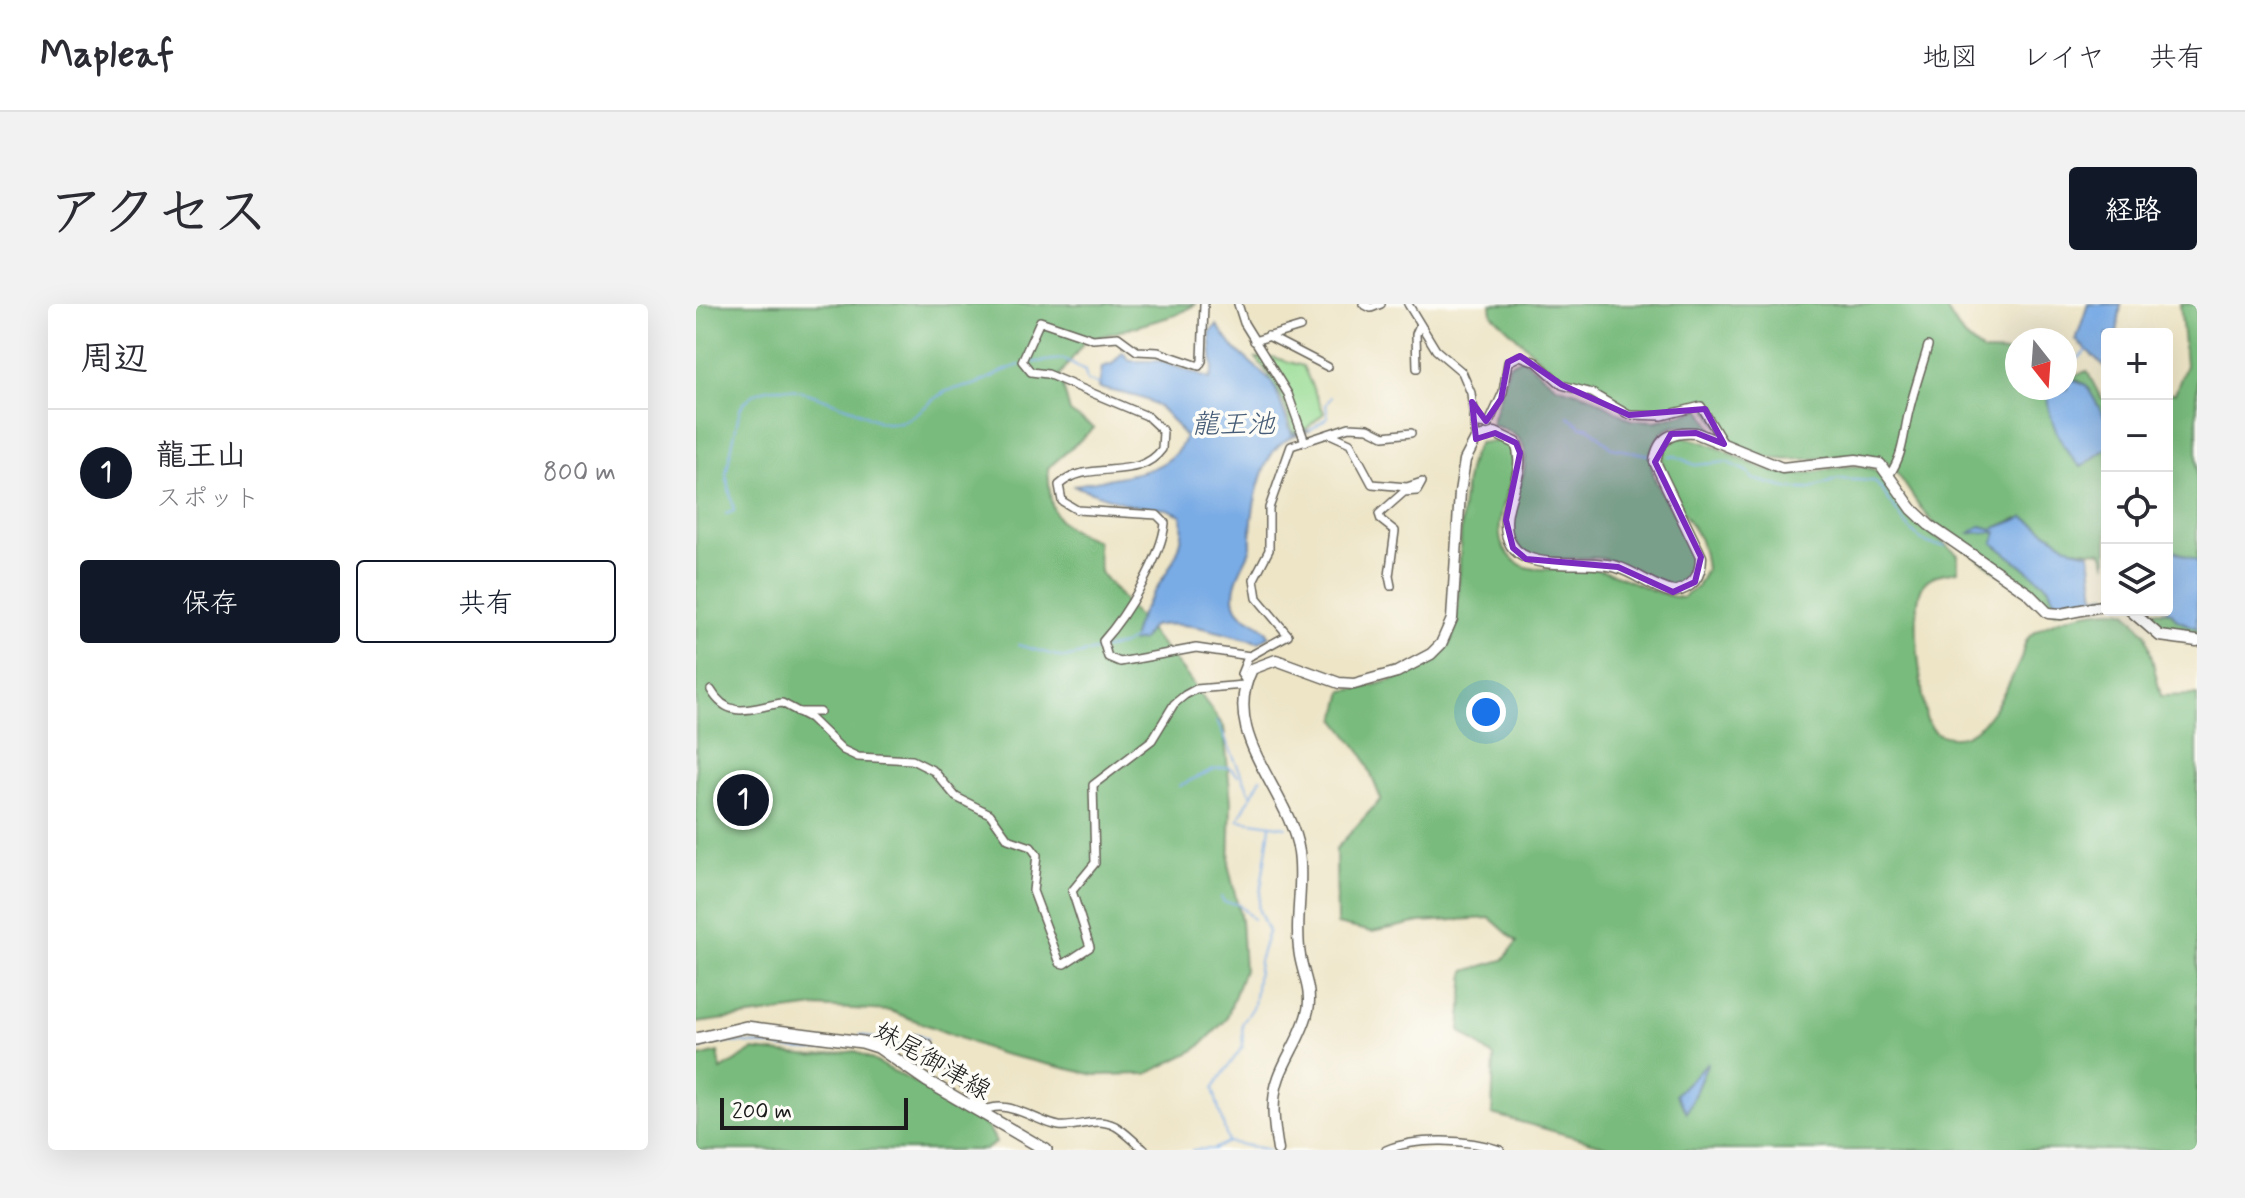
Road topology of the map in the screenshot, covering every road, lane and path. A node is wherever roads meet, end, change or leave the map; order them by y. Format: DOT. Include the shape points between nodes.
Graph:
graph roads {
  1 [pos="1204,304"];
  2 [pos="1238,304"];
  3 [pos="1363,304"];
  4 [pos="1381,304"];
  5 [pos="1408,304"];
  6 [pos="1420,325"];
  7 [pos="1300,327"];
  8 [pos="1268,336"];
  9 [pos="1254,341"];
  10 [pos="1928,346"];
  11 [pos="1328,367"];
  12 [pos="1417,368"];
  13 [pos="1472,402"];
  14 [pos="1411,433"];
  15 [pos="1330,434"];
  16 [pos="1302,436"];
  17 [pos="1476,439"];
  18 [pos="1724,444"];
  19 [pos="1890,474"];
  20 [pos="1391,586"];
  21 [pos="2101,606"];
  22 [pos="2137,616"];
  23 [pos="2197,641"];
  24 [pos="1250,656"];
  25 [pos="1245,683"];
  26 [pos="711,690"];
  27 [pos="798,712"];
  28 [pos="820,712"];
  29 [pos="696,1039"];
  30 [pos="909,1044"];
  31 [pos="985,1111"];
  32 [pos="1046,1150"];
  33 [pos="1145,1150"];
  34 [pos="1278,1150"];
  35 [pos="1386,1150"];
  36 [pos="1500,1150"];
  1 -- 24 [label="street" via="1199,366 1137,351 1118,337 1093,339 1040,321 1022,361 1031,372 1147,416 1163,431 1162,449 1149,463 1078,473 1059,485 1062,501 1077,510 1157,515 1165,523 1143,580 1103,641 1108,657 1120,662 1196,648"];
  2 -- 9 [label="street"];
  3 -- 4 [label="street"];
  5 -- 6 [label="street"];
  6 -- 12 [label="street"];
  6 -- 13 [label="street" via="1436,350 1462,372"];
  7 -- 8 [label="street"];
  8 -- 9 [label="street"];
  8 -- 11 [label="street"];
  9 -- 16 [label="street" via="1288,394"];
  10 -- 19 [label="street" via="1902,450"];
  13 -- 17 [label="street"];
  13 -- 18 [label="street" via="1479,424 1488,425 1503,392 1508,362 1529,358 1562,385 1592,393 1629,415 1662,416 1701,406"];
  14 -- 15 [label="street" via="1384,436 1359,426"];
  15 -- 16 [label="street"];
  15 -- 20 [label="street" via="1350,443 1372,484 1407,487 1422,482 1417,491 1404,492 1379,514 1395,531"];
  16 -- 24 [label="street" via="1280,470 1269,508 1269,550 1254,579 1257,598 1288,635"];
  17 -- 18 [label="street" via="1495,433 1516,443 1521,462 1506,520 1513,548 1526,559 1618,567 1673,592 1695,582 1701,557 1659,475 1657,450 1671,434 1683,432"];
  17 -- 25 [label="street" via="1461,481 1452,619 1441,644 1417,662 1365,683 1339,683 1276,660 1252,669"];
  18 -- 19 [label="street" via="1782,468 1856,460 1880,464"];
  19 -- 21 [label="street" via="1929,525 2028,593 2048,613"];
  22 -- 23 [label="street" via="2160,636"];
  24 -- 25 [label="street" via="1241,674"];
  25 -- 27 [label="street" via="1185,695 1152,740 1093,785 1095,863 1072,891 1090,947 1064,964 1033,891 1038,867 1031,847 1008,839 990,814 956,797 934,771 912,760 858,757"];
  25 -- 34 [label="street" via="1243,703 1252,747 1286,813 1299,855 1297,928 1309,1008 1278,1078"];
  26 -- 27 [label="street" via="738,710 782,703"];
  27 -- 28 [label="street"];
  29 -- 31 [label="main road, 妹尾御津線" via="746,1027 862,1042"];
  30 -- 31 [label="street" via="913,1037 923,1040"];
  31 -- 32 [label="main road, 妹尾御津線"];
  31 -- 33 [label="street" via="1006,1109 1062,1126 1099,1121 1115,1126"];
  35 -- 36 [label="street" via="1431,1143"];
}
